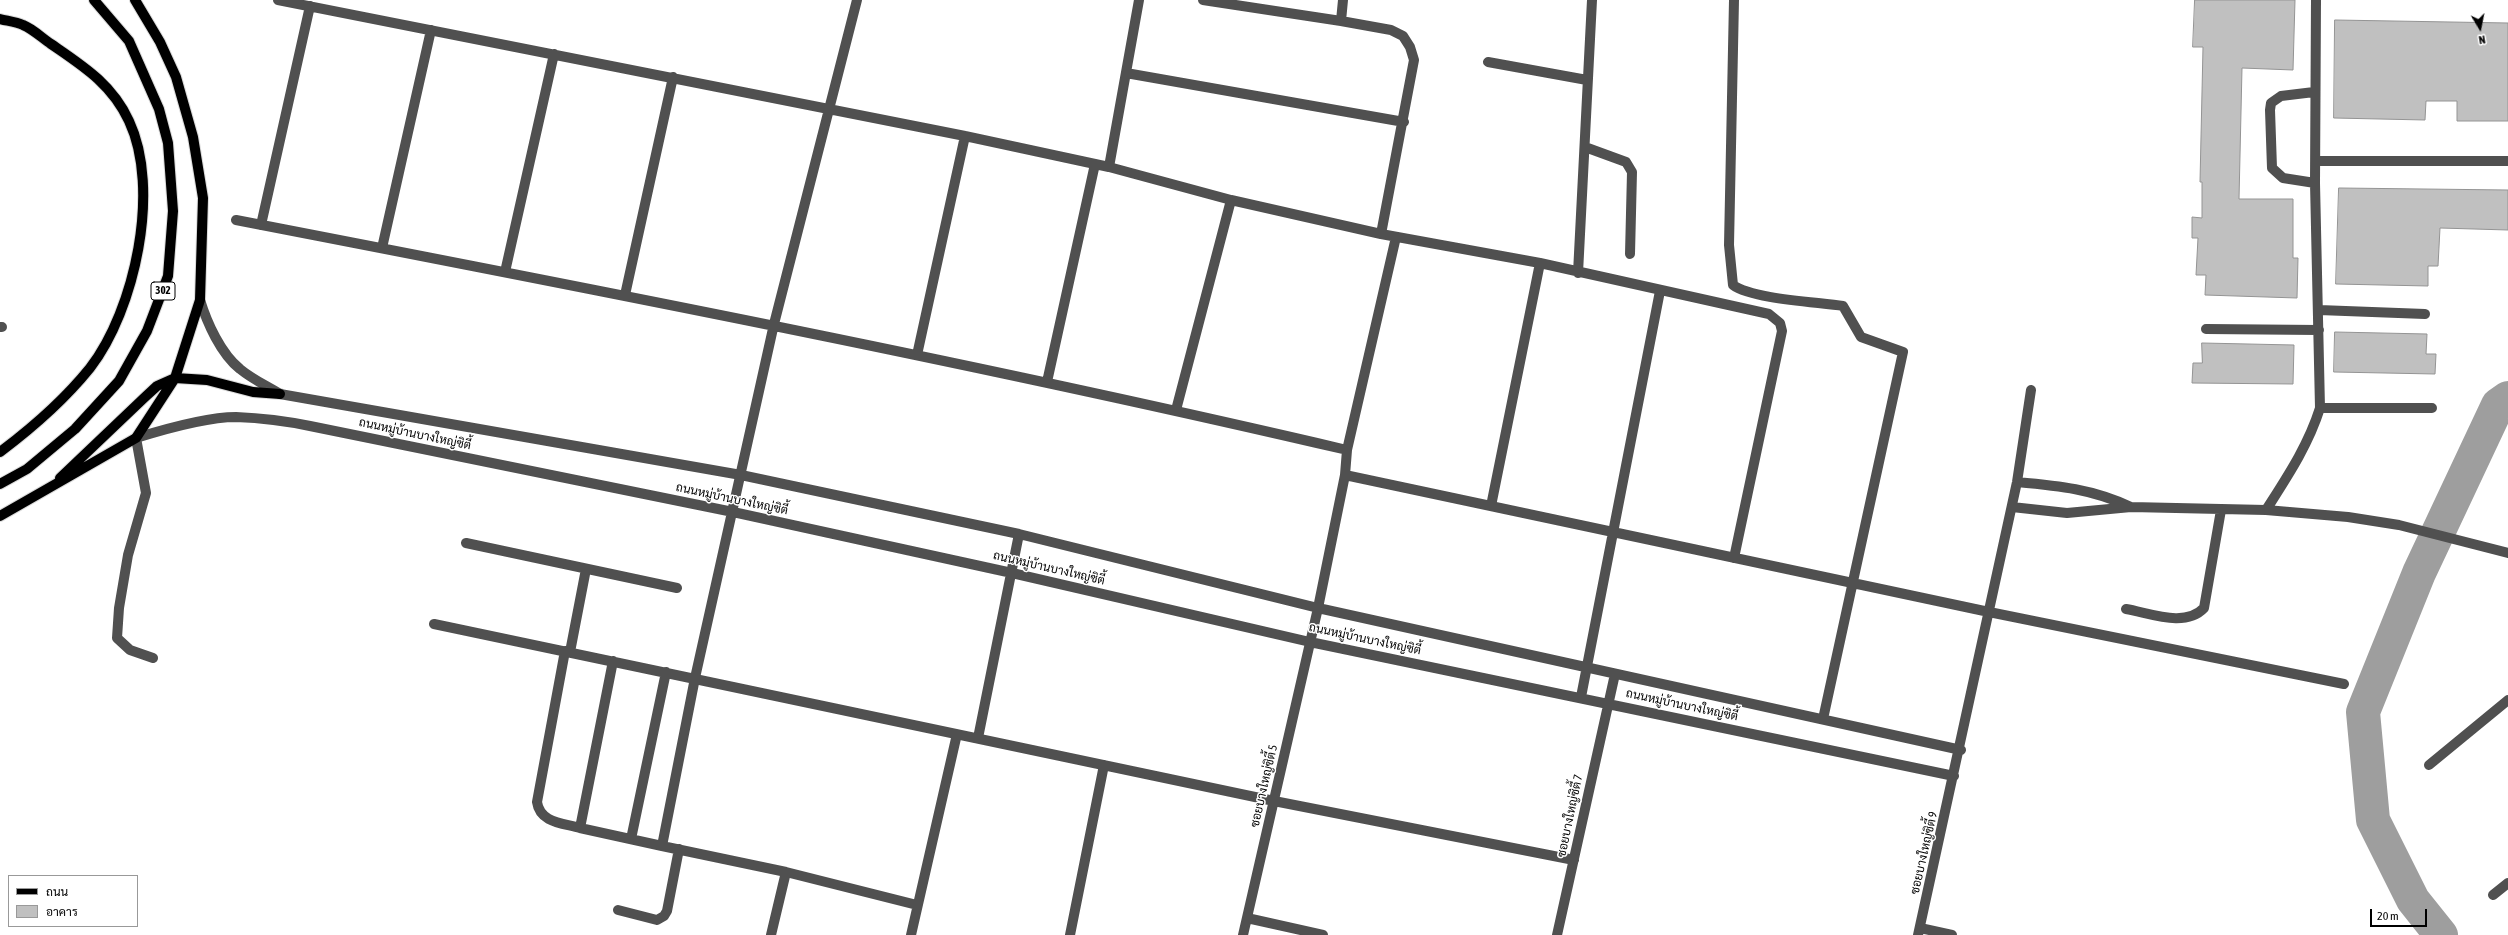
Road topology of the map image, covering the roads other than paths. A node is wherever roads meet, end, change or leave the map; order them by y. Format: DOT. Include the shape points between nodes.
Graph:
graph roads {
  1 [pos="94,0"];
  2 [pos="135,0"];
  3 [pos="278,0"];
  4 [pos="857,0"];
  5 [pos="1139,0"];
  6 [pos="1203,0"];
  7 [pos="1343,0"];
  8 [pos="1592,0"];
  9 [pos="1734,0"];
  10 [pos="2316,0"];
  11 [pos="310,6"];
  12 [pos="0,19"];
  13 [pos="1341,21"];
  14 [pos="431,30"];
  15 [pos="554,54"];
  16 [pos="1488,62"];
  17 [pos="1126,73"];
  18 [pos="673,77"];
  19 [pos="1587,80"];
  20 [pos="2314,92"];
  21 [pos="830,109"];
  22 [pos="1404,122"];
  23 [pos="964,136"];
  24 [pos="1585,147"];
  25 [pos="2316,161"];
  26 [pos="2508,161"];
  27 [pos="1095,164"];
  28 [pos="1109,167"];
  29 [pos="2315,183"];
  30 [pos="1231,200"];
  31 [pos="236,220"];
  32 [pos="261,225"];
  33 [pos="1381,234"];
  34 [pos="1396,237"];
  35 [pos="382,248"];
  36 [pos="1630,254"];
  37 [pos="1540,263"];
  38 [pos="505,272"];
  39 [pos="1578,272"];
  40 [pos="1660,291"];
  41 [pos="625,295"];
  42 [pos="200,300"];
  43 [pos="2319,310"];
  44 [pos="2425,314"];
  45 [pos="774,324"];
  46 [pos="2206,329"];
  47 [pos="2319,330"];
  48 [pos="917,355"];
  49 [pos="175,378"];
  50 [pos="1047,382"];
  51 [pos="2031,390"];
  52 [pos="280,394"];
  53 [pos="2320,408"];
  54 [pos="2432,408"];
  55 [pos="1176,410"];
  56 [pos="136,438"];
  57 [pos="1347,450"];
  58 [pos="0,452"];
  59 [pos="741,475"];
  60 [pos="1346,475"];
  61 [pos="2017,482"];
  62 [pos="0,484"];
  63 [pos="47,490"];
  64 [pos="1490,506"];
  65 [pos="2012,507"];
  66 [pos="2131,507"];
  67 [pos="2221,510"];
  68 [pos="2266,510"];
  69 [pos="733,512"];
  70 [pos="0,516"];
  71 [pos="1614,531"];
  72 [pos="1019,534"];
  73 [pos="466,543"];
  74 [pos="2508,553"];
  75 [pos="1734,558"];
  76 [pos="586,568"];
  77 [pos="1012,573"];
  78 [pos="1852,583"];
  79 [pos="677,588"];
  80 [pos="1318,608"];
  81 [pos="2126,608"];
  82 [pos="1989,612"];
  83 [pos="434,624"];
  84 [pos="1310,642"];
  85 [pos="568,651"];
  86 [pos="153,658"];
  87 [pos="613,661"];
  88 [pos="1588,667"];
  89 [pos="666,672"];
  90 [pos="1615,674"];
  91 [pos="694,678"];
  92 [pos="2344,684"];
  93 [pos="1581,697"];
  94 [pos="2508,700"];
  95 [pos="1607,703"];
  96 [pos="1823,719"];
  97 [pos="957,734"];
  98 [pos="978,738"];
  99 [pos="1961,750"];
  100 [pos="1104,765"];
  101 [pos="2429,765"];
  102 [pos="1954,776"];
  103 [pos="1274,801"];
  104 [pos="580,828"];
  105 [pos="631,839"];
  106 [pos="662,846"];
  107 [pos="679,849"];
  108 [pos="1574,860"];
  109 [pos="786,872"];
  110 [pos="2508,883"];
  111 [pos="2493,895"];
  112 [pos="917,905"];
  113 [pos="618,910"];
  114 [pos="1247,918"];
  115 [pos="1919,931"];
  116 [pos="771,935"];
  117 [pos="911,935"];
  118 [pos="1070,935"];
  119 [pos="1243,935"];
  120 [pos="1323,935"];
  121 [pos="1557,935"];
  122 [pos="1952,935"];
  1 -- 62 [label="main road, 302" via="129,41 159,109 168,144 173,211 168,276 147,331 120,381 75,429 27,469"];
  2 -- 42 [label="main road" via="160,42 176,77 193,136 203,198"];
  3 -- 11 [label="street"];
  4 -- 21 [label="street"];
  5 -- 17 [label="street"];
  6 -- 13 [label="street"];
  7 -- 13 [label="street"];
  8 -- 19 [label="street"];
  9 -- 78 [label="street" via="1729,245 1733,285 1740,290 1760,294 1843,306 1861,337 1903,352"];
  10 -- 20 [label="street"];
  11 -- 14 [label="street"];
  11 -- 32 [label="street"];
  12 -- 58 [label="main road" via="24,26 99,77 129,120 138,145 144,197 140,247 124,308 91,367 45,415"];
  13 -- 22 [label="street" via="1391,30 1403,36 1410,46 1414,60"];
  14 -- 15 [label="street"];
  14 -- 35 [label="street"];
  15 -- 18 [label="street"];
  15 -- 38 [label="street"];
  16 -- 19 [label="street"];
  17 -- 22 [label="street"];
  17 -- 28 [label="street"];
  18 -- 21 [label="street"];
  18 -- 41 [label="street"];
  19 -- 24 [label="street"];
  20 -- 25 [label="street"];
  20 -- 29 [label="street" via="2281,96 2272,103 2270,110 2272,168 2282,178"];
  21 -- 23 [label="street"];
  21 -- 45 [label="street"];
  22 -- 33 [label="street"];
  23 -- 27 [label="street"];
  23 -- 48 [label="street"];
  24 -- 36 [label="street" via="1626,162 1632,172"];
  24 -- 39 [label="street"];
  25 -- 26 [label="street"];
  25 -- 29 [label="street"];
  27 -- 28 [label="street"];
  27 -- 50 [label="street"];
  28 -- 30 [label="street"];
  29 -- 43 [label="street"];
  30 -- 33 [label="street"];
  30 -- 55 [label="street"];
  31 -- 32 [label="street"];
  32 -- 35 [label="street"];
  33 -- 34 [label="street"];
  34 -- 37 [label="street"];
  34 -- 57 [label="street, ซอยบางใหญ่ซิตี้ 5"];
  35 -- 38 [label="street"];
  37 -- 39 [label="street"];
  37 -- 64 [label="street"];
  38 -- 41 [label="street"];
  39 -- 40 [label="street"];
  40 -- 71 [label="street"];
  40 -- 75 [label="street" via="1769,314 1780,323 1782,331 1776,362"];
  41 -- 45 [label="street"];
  42 -- 49 [label="main road"];
  42 -- 52 [label="street, ถนนหมู่บ้านบางใหญ่ซิตี้" via="205,317 232,361 240,370"];
  43 -- 44 [label="street"];
  43 -- 47 [label="street"];
  45 -- 48 [label="street"];
  45 -- 59 [label="street"];
  46 -- 47 [label="street"];
  47 -- 53 [label="street"];
  48 -- 50 [label="street"];
  49 -- 52 [label="main road" via="207,380 253,392"];
  49 -- 56 [label="main road"];
  49 -- 63 [label="main road" via="157,386"];
  50 -- 55 [label="street"];
  51 -- 61 [label="street, ซอยบางใหญ่ซิตี้ 9"];
  52 -- 59 [label="street, ถนนหมู่บ้านบางใหญ่ซิตี้"];
  53 -- 54 [label="street"];
  53 -- 68 [label="street" via="2300,457"];
  55 -- 57 [label="street"];
  56 -- 63 [label="main road"];
  56 -- 69 [label="street, ถนนหมู่บ้านบางใหญ่ซิตี้" via="235,417 286,421"];
  56 -- 86 [label="street" via="146,493 128,555 117,638 130,650"];
  57 -- 60 [label="street, ซอยบางใหญ่ซิตี้ 5"];
  59 -- 69 [label="street"];
  59 -- 72 [label="street, ถนนหมู่บ้านบางใหญ่ซิตี้"];
  60 -- 64 [label="street"];
  60 -- 80 [label="street, ซอยบางใหญ่ซิตี้ 5"];
  61 -- 65 [label="street, ซอยบางใหญ่ซิตี้ 9"];
  61 -- 66 [label="street" via="2072,487 2105,495"];
  63 -- 70 [label="main road"];
  64 -- 71 [label="street"];
  65 -- 66 [label="street" via="2067,513"];
  65 -- 82 [label="street, ซอยบางใหญ่ซิตี้ 9"];
  66 -- 67 [label="street"];
  67 -- 68 [label="street"];
  67 -- 81 [label="street" via="2204,608 2197,615 2176,618"];
  68 -- 74 [label="street" via="2348,516 2399,525"];
  69 -- 77 [label="street, ถนนหมู่บ้านบางใหญ่ซิตี้"];
  69 -- 91 [label="street"];
  71 -- 75 [label="street"];
  71 -- 88 [label="street"];
  72 -- 77 [label="street"];
  72 -- 80 [label="street, ถนนหมู่บ้านบางใหญ่ซิตี้"];
  73 -- 76 [label="street"];
  75 -- 78 [label="street"];
  76 -- 79 [label="street"];
  76 -- 85 [label="street"];
  77 -- 84 [label="street, ถนนหมู่บ้านบางใหญ่ซิตี้"];
  77 -- 98 [label="street"];
  78 -- 82 [label="street"];
  78 -- 96 [label="street"];
  80 -- 84 [label="street, ซอยบางใหญ่ซิตี้ 5"];
  80 -- 88 [label="street, ถนนหมู่บ้านบางใหญ่ซิตี้"];
  82 -- 92 [label="street"];
  82 -- 99 [label="street, ซอยบางใหญ่ซิตี้ 9"];
  83 -- 85 [label="street"];
  84 -- 93 [label="street, ถนนหมู่บ้านบางใหญ่ซิตี้"];
  84 -- 103 [label="street, ซอยบางใหญ่ซิตี้ 5"];
  85 -- 87 [label="street"];
  85 -- 104 [label="street" via="537,802 540,812 547,819"];
  87 -- 89 [label="street"];
  87 -- 104 [label="street"];
  88 -- 90 [label="street, ถนนหมู่บ้านบางใหญ่ซิตี้"];
  88 -- 93 [label="street"];
  89 -- 91 [label="street"];
  89 -- 105 [label="street"];
  90 -- 95 [label="street, ซอยบางใหญ่ซิตี้ 7"];
  90 -- 96 [label="street, ถนนหมู่บ้านบางใหญ่ซิตี้"];
  91 -- 97 [label="street"];
  91 -- 106 [label="street"];
  93 -- 95 [label="street, ถนนหมู่บ้านบางใหญ่ซิตี้"];
  94 -- 101 [label="street"];
  95 -- 102 [label="street, ถนนหมู่บ้านบางใหญ่ซิตี้"];
  95 -- 108 [label="street, ซอยบางใหญ่ซิตี้ 7"];
  96 -- 99 [label="street, ถนนหมู่บ้านบางใหญ่ซิตี้"];
  97 -- 98 [label="street"];
  97 -- 112 [label="street"];
  98 -- 100 [label="street"];
  99 -- 102 [label="street, ซอยบางใหญ่ซิตี้ 9"];
  100 -- 103 [label="street"];
  100 -- 118 [label="street"];
  102 -- 115 [label="street, ซอยบางใหญ่ซิตี้ 9"];
  103 -- 108 [label="street"];
  103 -- 114 [label="street, ซอยบางใหญ่ซิตี้ 5"];
  104 -- 105 [label="street"];
  105 -- 106 [label="street"];
  106 -- 107 [label="street"];
  107 -- 109 [label="street"];
  107 -- 113 [label="street" via="664,916 657,920"];
  108 -- 121 [label="street, ซอยบางใหญ่ซิตี้ 7"];
  109 -- 112 [label="street"];
  109 -- 116 [label="street"];
  110 -- 111 [label="street"];
  112 -- 117 [label="street"];
  114 -- 119 [label="street, ซอยบางใหญ่ซิตี้ 5"];
  114 -- 120 [label="street"];
  115 -- 122 [label="street"];
}
